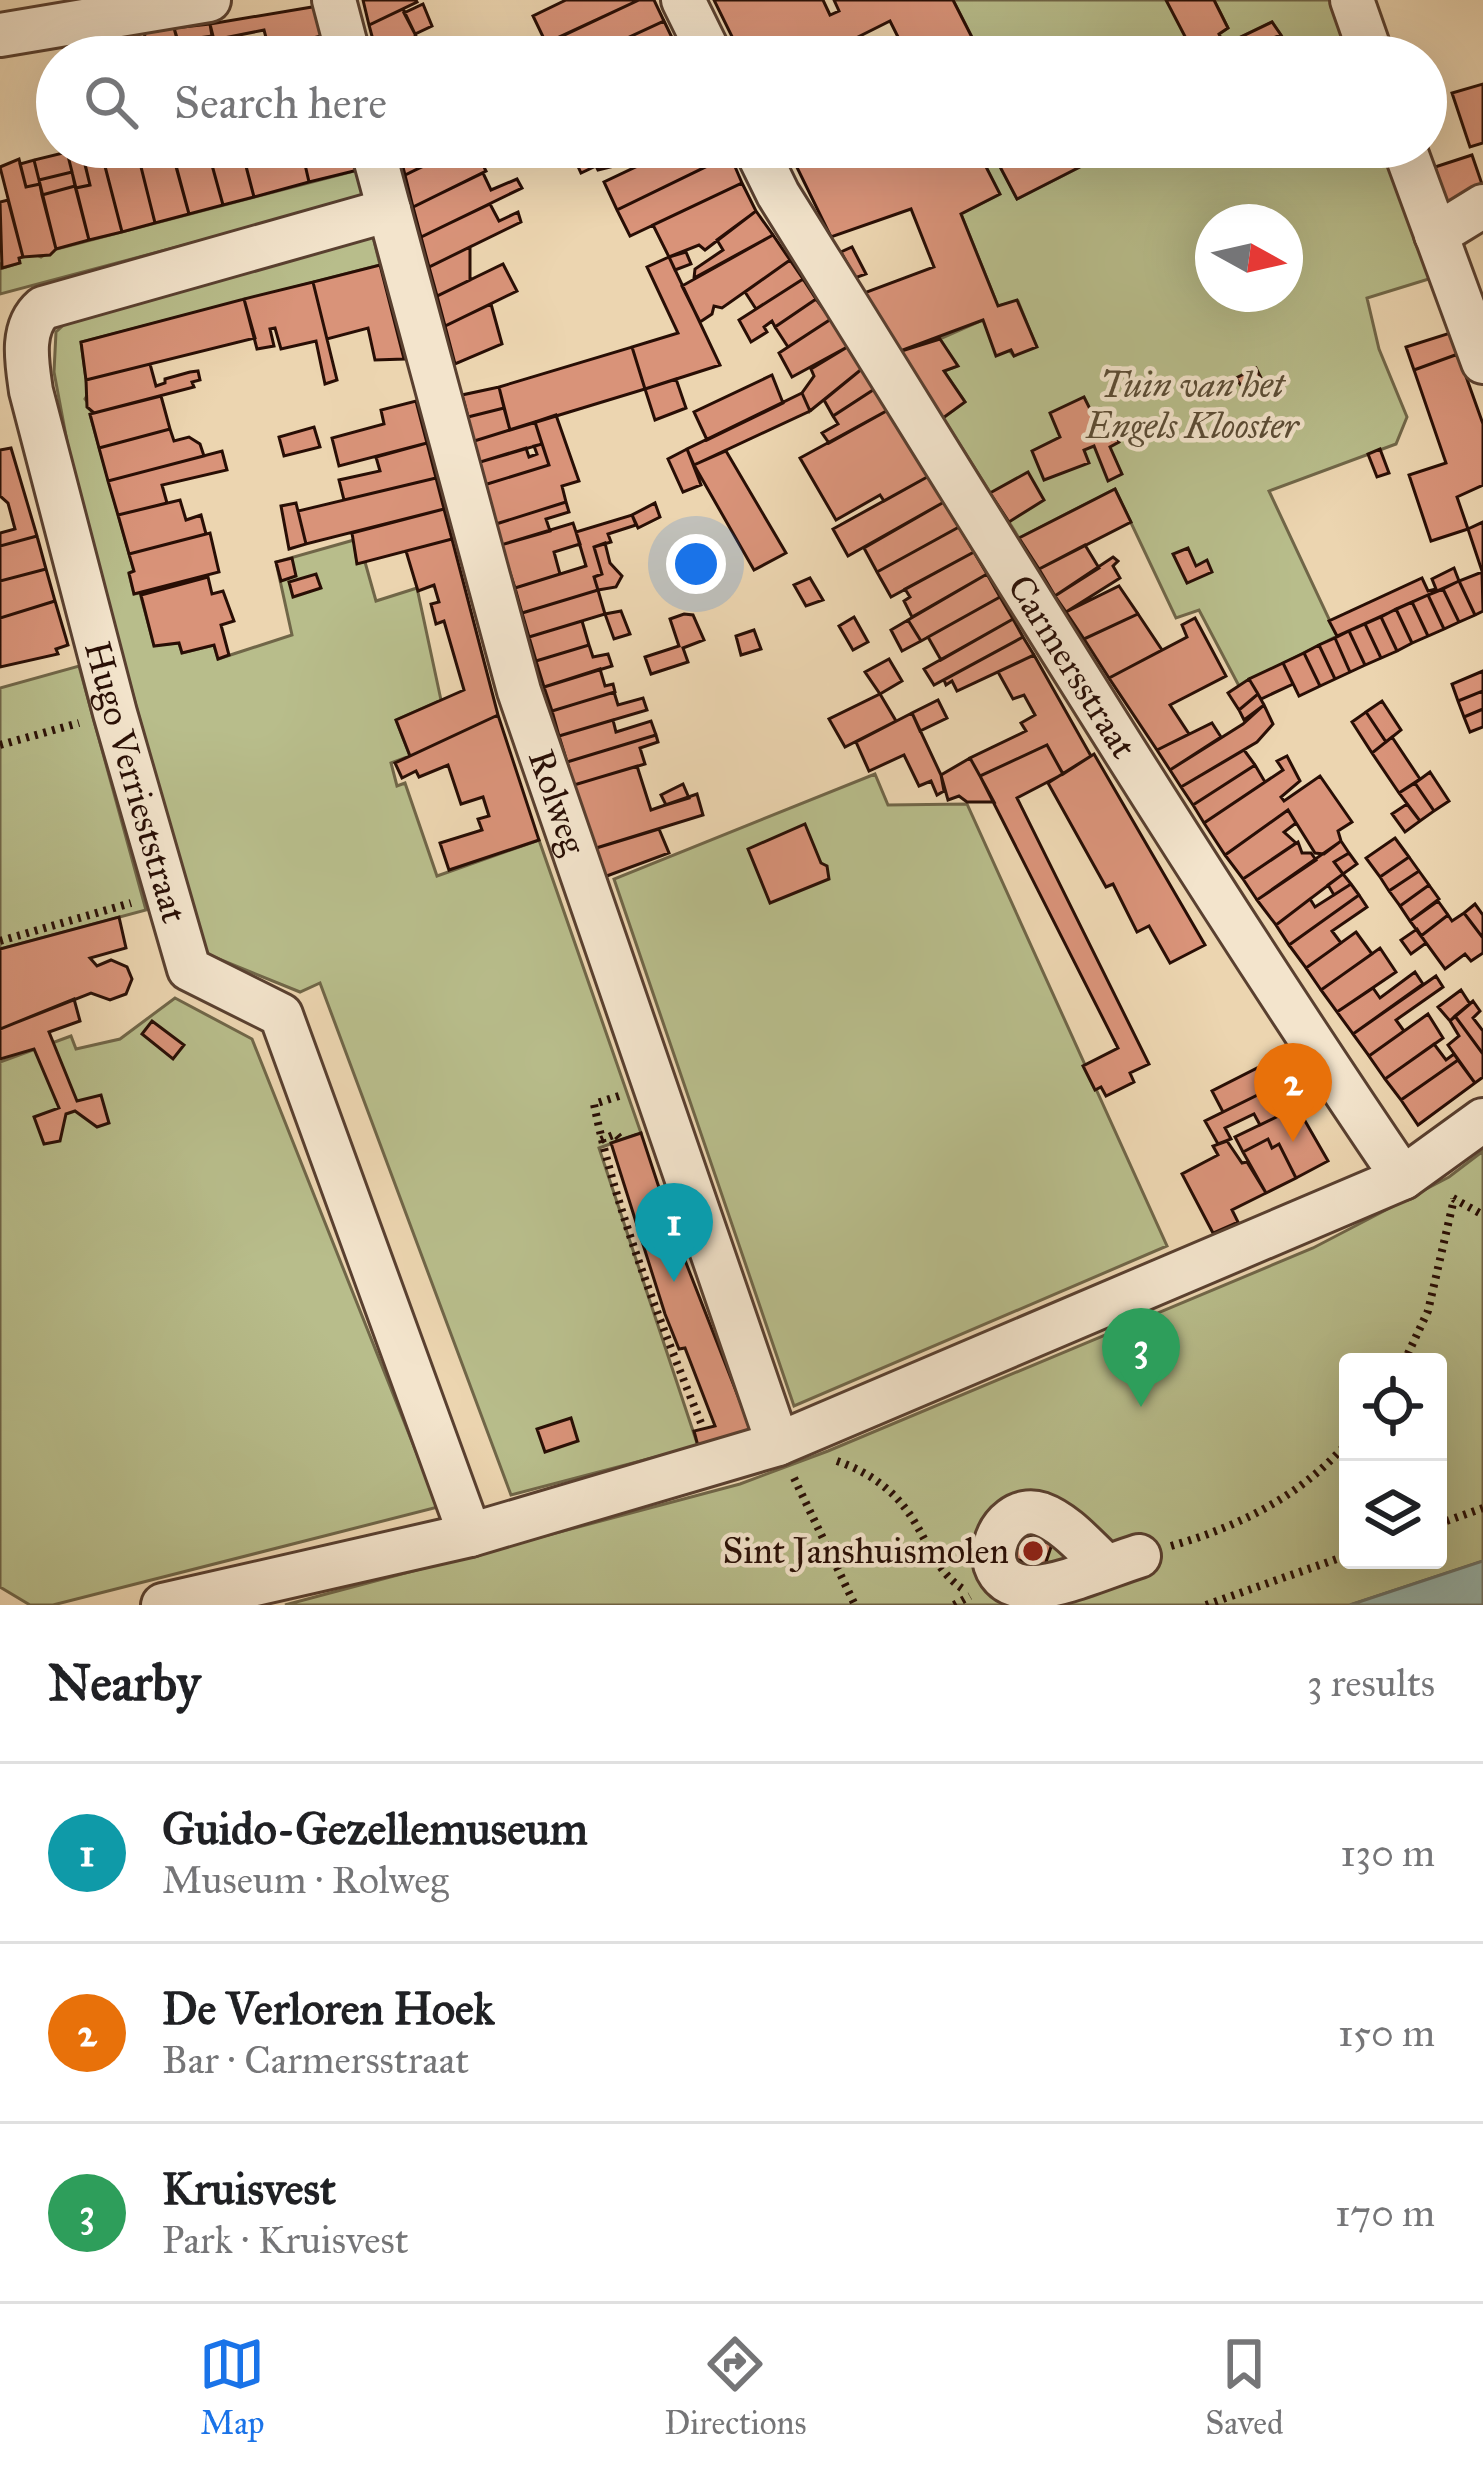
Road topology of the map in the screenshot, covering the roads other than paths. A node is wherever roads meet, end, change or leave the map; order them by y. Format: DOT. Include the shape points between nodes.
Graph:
graph roads {
  1 [pos="209,0"];
  2 [pos="334,0"];
  3 [pos="683,0"];
  4 [pos="1352,0"];
  5 [pos="0,35"];
  6 [pos="343,36"];
  7 [pos="701,36"];
  8 [pos="1365,36"];
  9 [pos="377,168"];
  10 [pos="765,168"];
  11 [pos="1412,168"];
  12 [pos="1483,206"];
  13 [pos="388,210"];
  14 [pos="1436,235"];
  15 [pos="1483,362"];
  16 [pos="16,393"];
  17 [pos="1483,1120"];
  18 [pos="1403,1178"];
  19 [pos="778,1444"];
  20 [pos="470,1535"];
  21 [pos="163,1605"];
  1 -- 5 [label="street"];
  2 -- 6 [label="street"];
  3 -- 7 [label="street"];
  4 -- 8 [label="street"];
  9 -- 13 [label="street, Rolweg"];
  10 -- 18 [label="street, Carmersstraat" via="1263,972"];
  11 -- 14 [label="street"];
  12 -- 14 [label="street"];
  13 -- 16 [label="street, Hugo Verrieststraat" via="43,308 30,325"];
  13 -- 19 [label="street, Rolweg" via="519,692"];
  14 -- 15 [label="street"];
  16 -- 20 [label="street, Hugo Verrieststraat" via="189,969 281,1015"];
  17 -- 18 [label="street"];
  18 -- 19 [label="street"];
  19 -- 20 [label="street"];
  20 -- 21 [label="street"];
}
